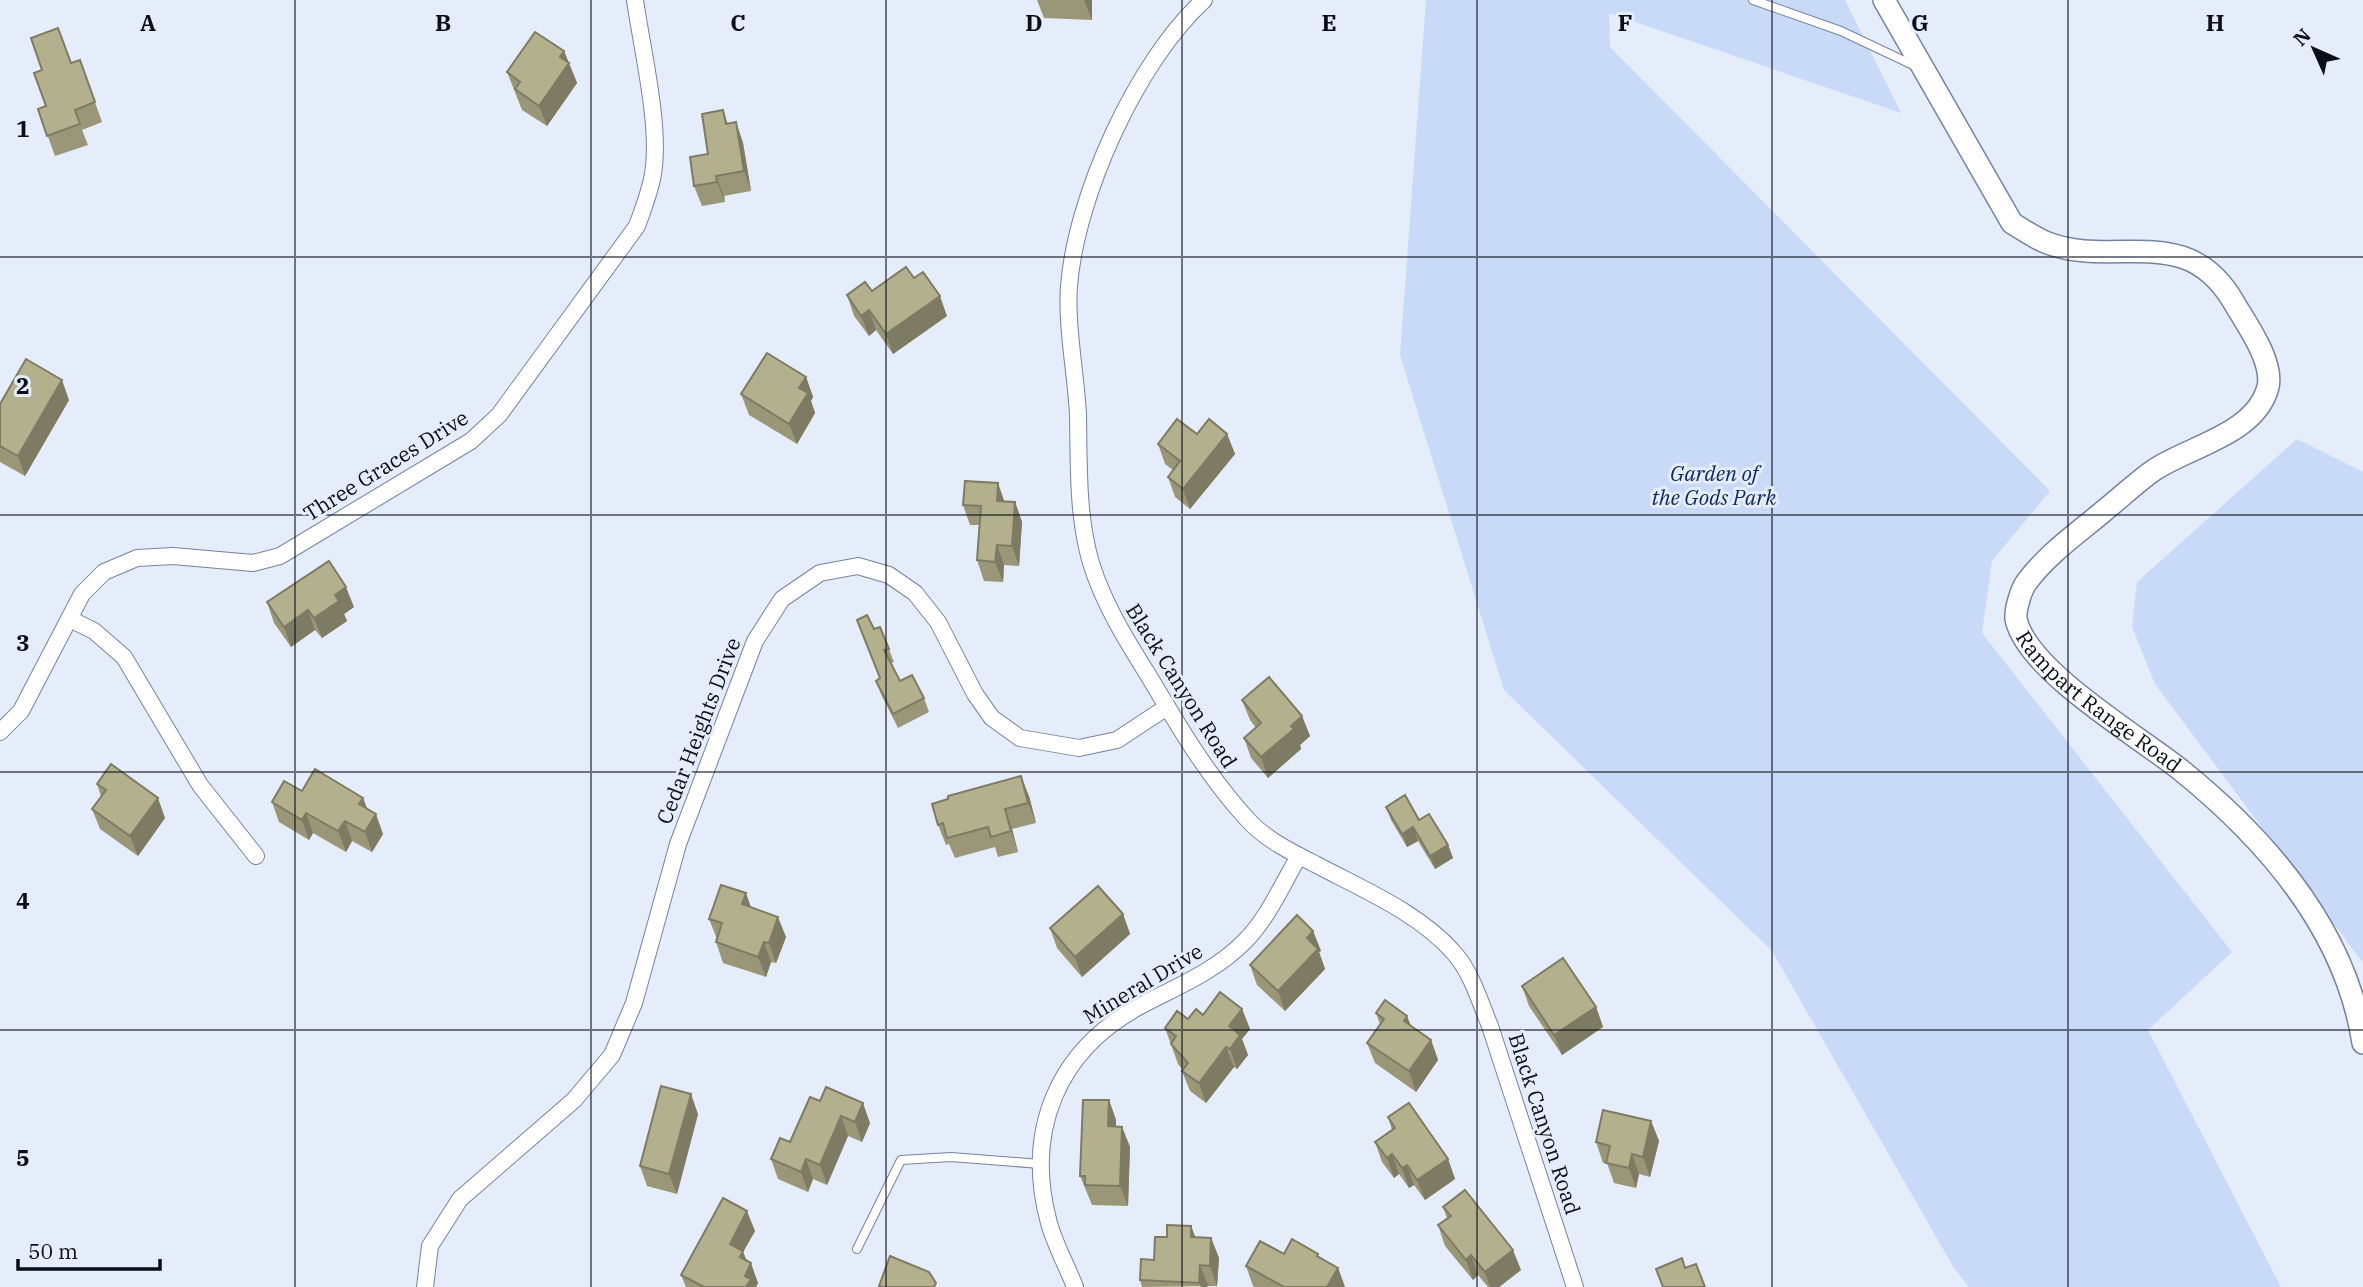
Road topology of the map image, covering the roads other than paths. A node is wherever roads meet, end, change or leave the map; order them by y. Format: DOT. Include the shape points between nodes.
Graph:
graph roads {
  1 [pos="635,0"];
  2 [pos="1204,0"];
  3 [pos="1754,0"];
  4 [pos="1884,0"];
  5 [pos="1927,72"];
  6 [pos="70,619"];
  7 [pos="1167,707"];
  8 [pos="0,732"];
  9 [pos="256,856"];
  10 [pos="1299,856"];
  11 [pos="2363,1043"];
  12 [pos="1040,1164"];
  13 [pos="857,1250"];
  14 [pos="425,1287"];
  15 [pos="1075,1287"];
  16 [pos="1575,1287"];
  1 -- 6 [label="street, Three Graces Drive" via="653,129 653,172 647,199 636,226 499,415 471,441 280,556 253,563 173,556 137,558 104,572 82,594"];
  2 -- 7 [label="street, Black Canyon Road" via="1170,35 1135,93 1089,194 1074,242 1069,289 1081,519 1107,608"];
  3 -- 5 [label="lane" via="1841,31"];
  4 -- 5 [label="street, Rampart Range Road"];
  5 -- 11 [label="street, Rampart Range Road" via="2012,223 2046,243 2088,250 2151,251 2195,260 2219,277 2262,350 2269,385 2255,412 2237,428 2153,470 2050,556 2023,586 2016,617 2031,650 2057,676 2242,822 2290,880 2333,943 2358,1006"];
  6 -- 8 [label="street, Three Graces Drive" via="22,710"];
  6 -- 9 [label="street" via="94,631 124,657 200,785"];
  7 -- 10 [label="street, Black Canyon Road" via="1219,786 1251,824"];
  7 -- 14 [label="street, Cedar Heights Drive" via="1117,740 1079,748 1020,738 992,718 938,622 915,593 889,575 858,566 820,573 782,599 755,641 678,844 634,1003 612,1055 574,1100 460,1199 430,1246"];
  10 -- 12 [label="street, Mineral Drive" via="1247,940 1214,967 1121,1017 1089,1042 1049,1104"];
  10 -- 16 [label="street, Black Canyon Road" via="1420,923 1455,954 1490,1026"];
  12 -- 13 [label="lane" via="951,1157 901,1160"];
  12 -- 15 [label="street, Mineral Drive" via="1050,1224"];
}
